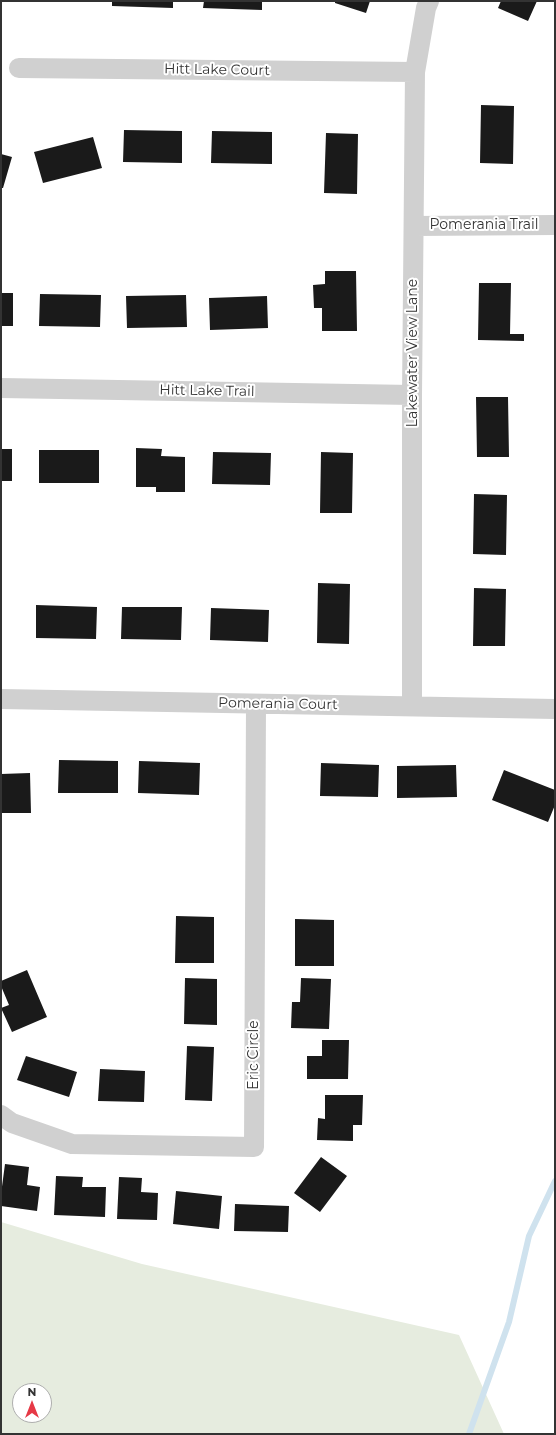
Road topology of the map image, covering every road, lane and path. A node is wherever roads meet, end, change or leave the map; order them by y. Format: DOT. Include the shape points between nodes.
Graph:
graph roads {
  1 [pos="429,1"];
  2 [pos="19,68"];
  3 [pos="415,72"];
  4 [pos="555,225"];
  5 [pos="414,226"];
  6 [pos="1,388"];
  7 [pos="412,395"];
  8 [pos="1,699"];
  9 [pos="256,704"];
  10 [pos="412,706"];
  11 [pos="555,709"];
  12 [pos="1,1115"];
  1 -- 3 [label="street, Lakewater View Lane"];
  2 -- 3 [label="street, Hitt Lake Court"];
  3 -- 5 [label="street, Lakewater View Lane"];
  4 -- 5 [label="street, Pomerania Trail"];
  5 -- 7 [label="street, Lakewater View Lane"];
  6 -- 7 [label="street, Hitt Lake Trail"];
  7 -- 10 [label="street, Lakewater View Lane"];
  8 -- 9 [label="street, Pomerania Court"];
  9 -- 10 [label="street, Pomerania Court"];
  9 -- 12 [label="street, Eric Circle" via="254,1147 72,1144 12,1123"];
  10 -- 11 [label="street, Pomerania Court"];
}
